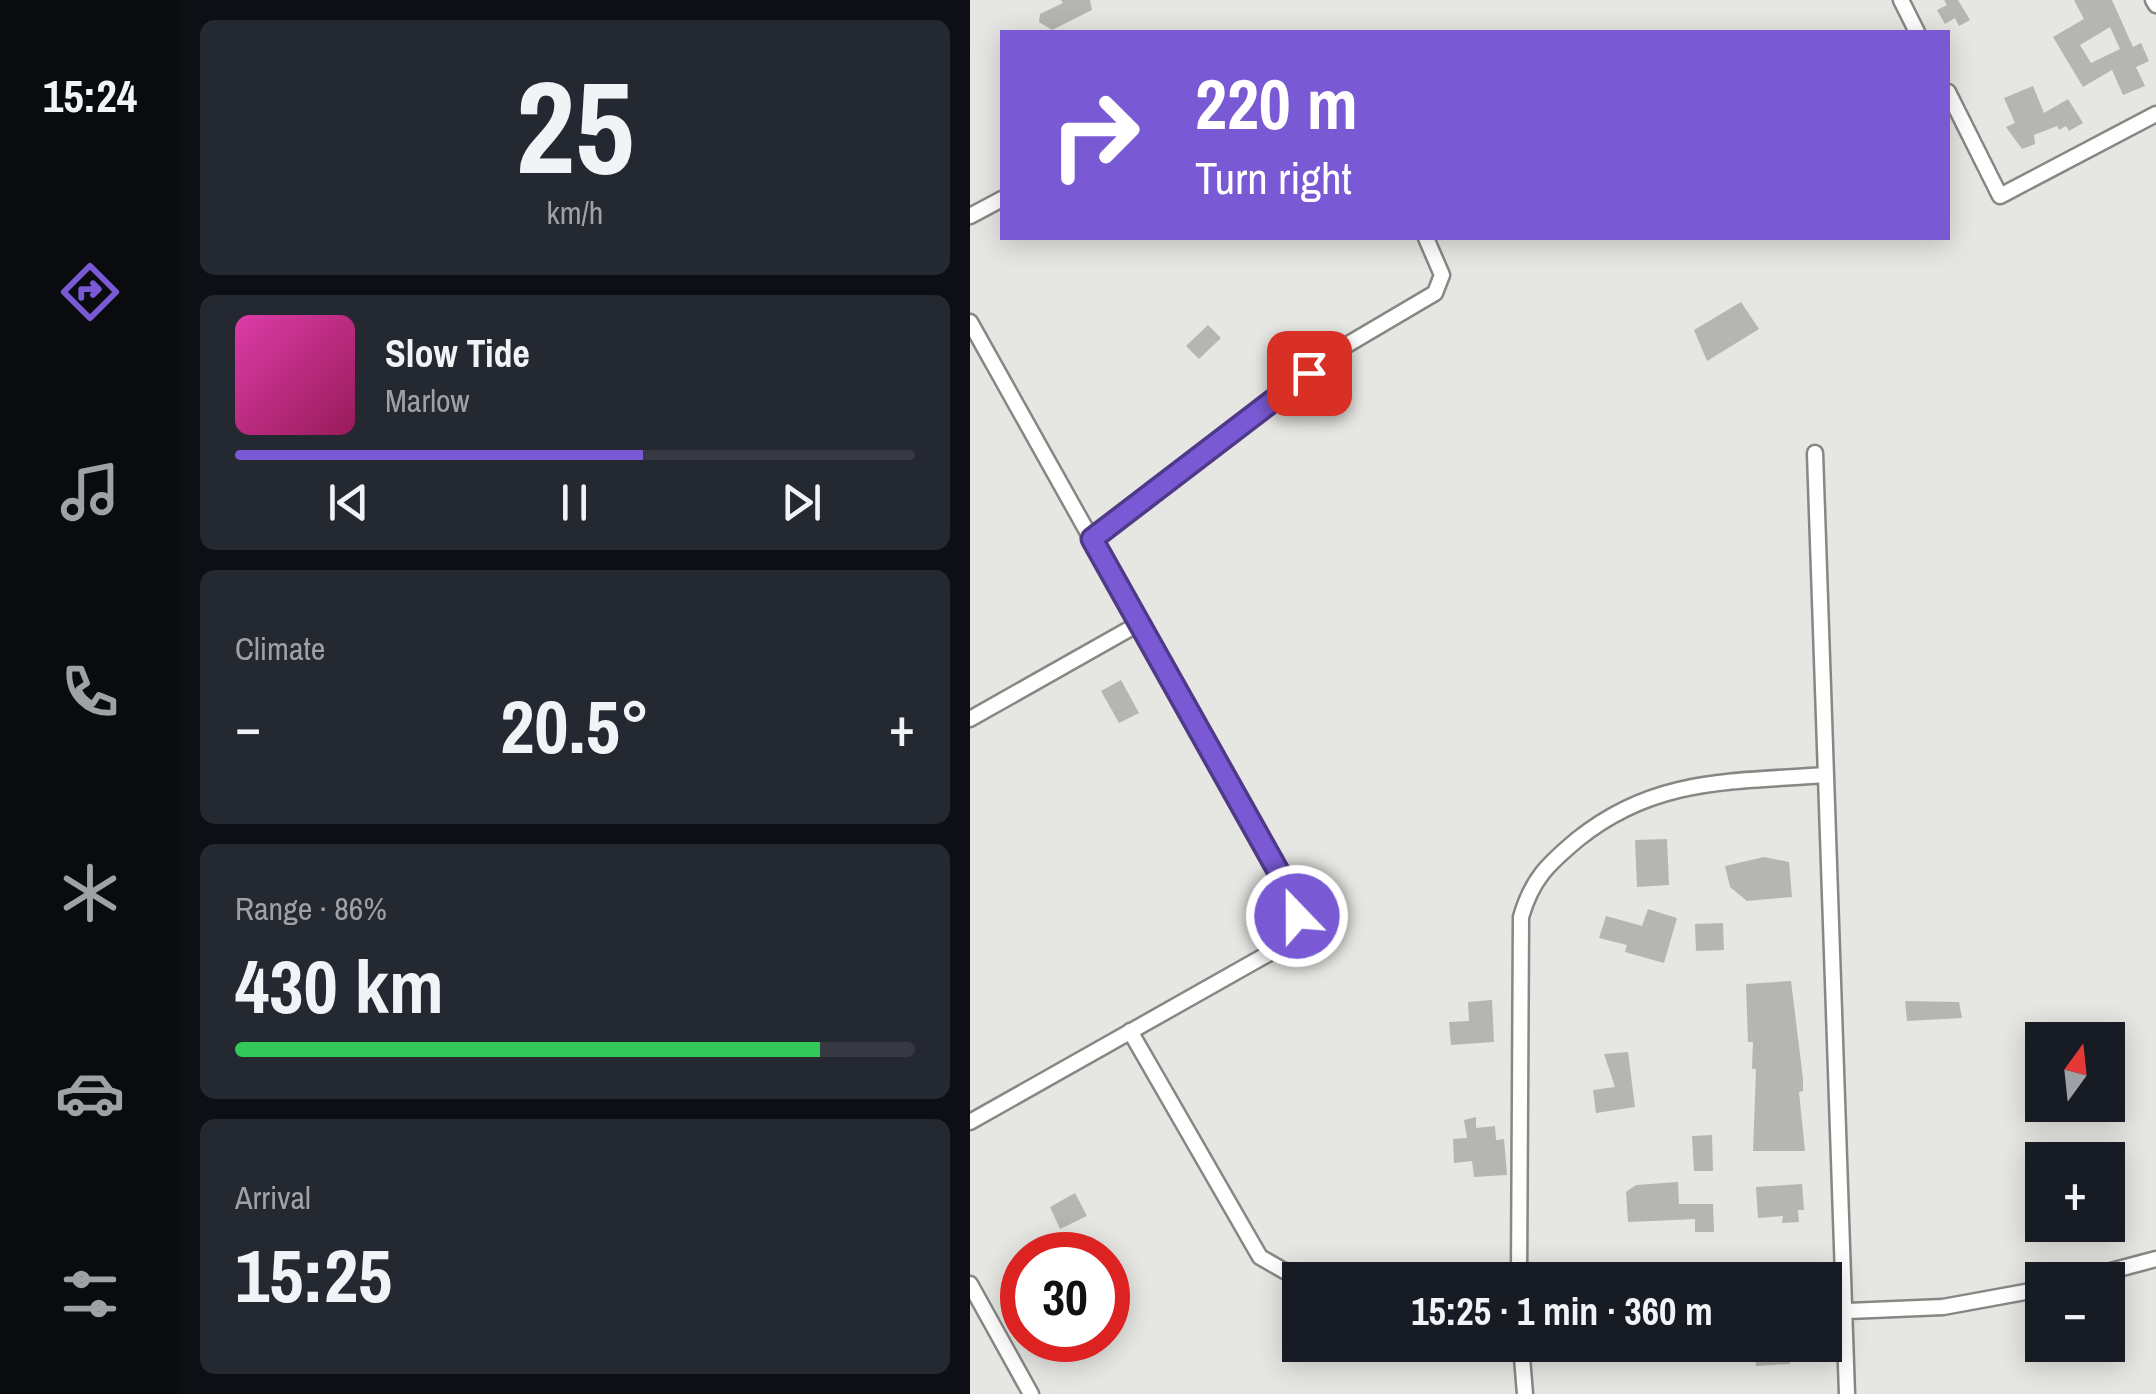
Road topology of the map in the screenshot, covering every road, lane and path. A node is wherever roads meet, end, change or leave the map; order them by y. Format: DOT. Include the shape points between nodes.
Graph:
graph roads {
  1 [pos="1901,0"];
  2 [pos="1916,30"];
  3 [pos="1950,96"];
  4 [pos="2156,114"];
  5 [pos="1000,200"];
  6 [pos="970,216"];
  7 [pos="1427,240"];
  8 [pos="970,322"];
  9 [pos="1815,453"];
  10 [pos="1092,539"];
  11 [pos="1140,623"];
  12 [pos="970,719"];
  13 [pos="1826,774"];
  14 [pos="1130,1031"];
  15 [pos="970,1122"];
  16 [pos="2156,1259"];
  17 [pos="1520,1262"];
  18 [pos="2125,1267"];
  19 [pos="1282,1270"];
  20 [pos="970,1284"];
  21 [pos="2025,1292"];
  22 [pos="1848,1311"];
  23 [pos="1522,1362"];
  24 [pos="1031,1394"];
  25 [pos="1525,1394"];
  26 [pos="1848,1394"];
  1 -- 2 [label="street"];
  3 -- 4 [label="street" via="2000,196"];
  5 -- 6 [label="street"];
  7 -- 10 [label="street" via="1442,275 1435,293 1340,349"];
  8 -- 10 [label="street"];
  9 -- 13 [label="street"];
  10 -- 11 [label="street"];
  11 -- 12 [label="street"];
  11 -- 14 [label="street" via="1297,916 1282,946"];
  13 -- 17 [label="street" via="1680,786 1655,794 1611,813 1540,870 1521,917"];
  13 -- 22 [label="street"];
  14 -- 15 [label="street"];
  14 -- 19 [label="street" via="1260,1258"];
  16 -- 18 [label="street"];
  20 -- 24 [label="street"];
  21 -- 22 [label="street" via="1943,1307"];
  22 -- 26 [label="street"];
  23 -- 25 [label="street"];
}
